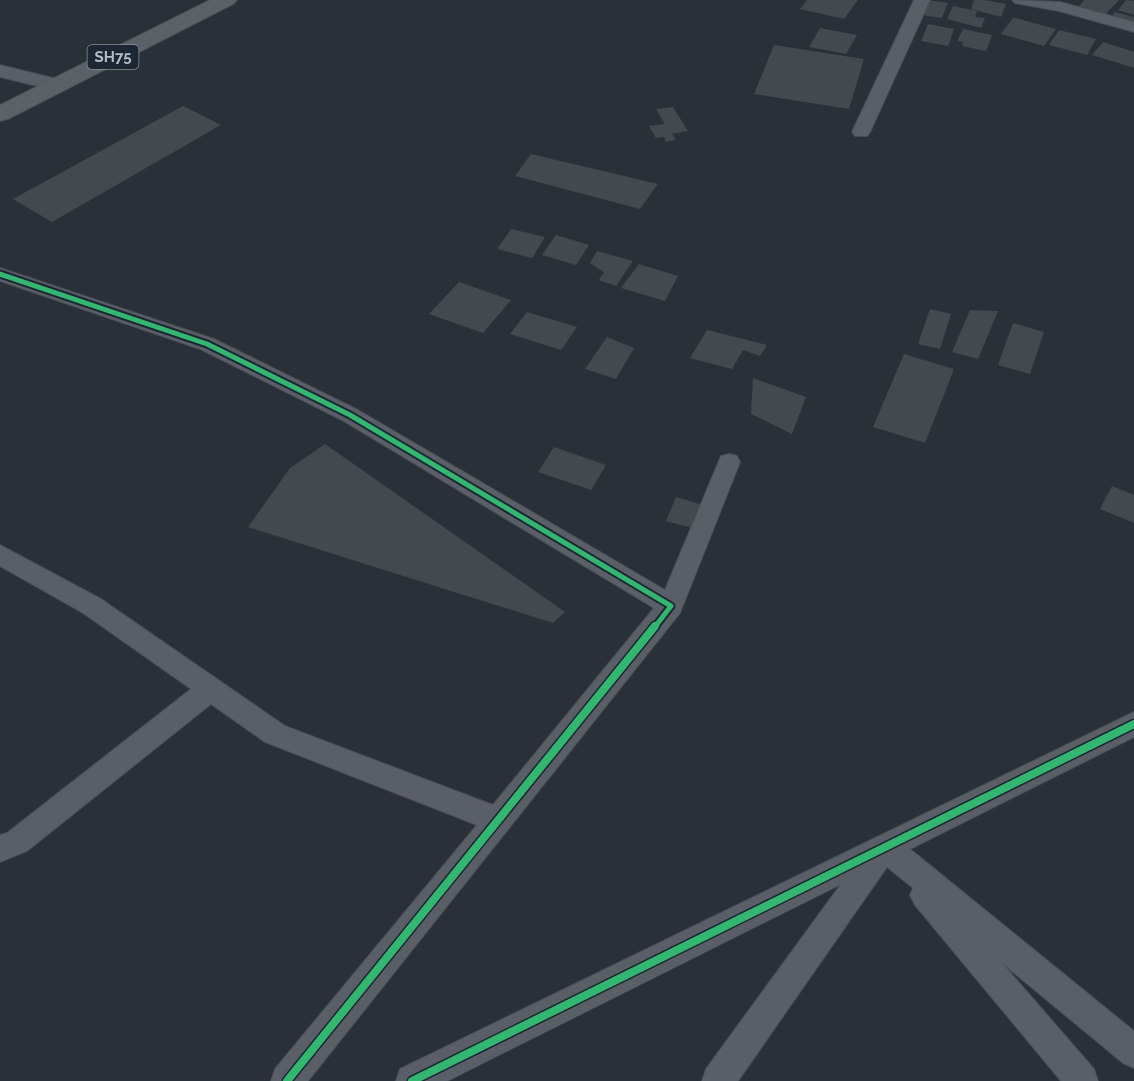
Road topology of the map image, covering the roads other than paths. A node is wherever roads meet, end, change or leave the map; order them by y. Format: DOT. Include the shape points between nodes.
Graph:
graph roads {
  1 [pos="226,0"];
  2 [pos="922,0"];
  3 [pos="1020,0"];
  4 [pos="1134,27"];
  5 [pos="0,71"];
  6 [pos="58,85"];
  7 [pos="0,114"];
  8 [pos="861,132"];
  9 [pos="0,274"];
  10 [pos="729,462"];
  11 [pos="0,554"];
  12 [pos="671,606"];
  13 [pos="212,689"];
  14 [pos="1134,724"];
  15 [pos="498,820"];
  16 [pos="885,848"];
  17 [pos="0,849"];
  18 [pos="1134,1052"];
  19 [pos="287,1081"];
  20 [pos="412,1081"];
  21 [pos="718,1081"];
  22 [pos="1082,1081"];
  1 -- 6 [label="main road, SH75"];
  2 -- 8 [label="street"];
  3 -- 4 [label="street"];
  5 -- 6 [label="street"];
  6 -- 7 [label="main road, SH75"];
  9 -- 12 [label="street" via="207,344 350,415"];
  10 -- 12 [label="street"];
  11 -- 13 [label="street" via="92,606"];
  12 -- 15 [label="street"];
  13 -- 15 [label="street" via="276,734"];
  13 -- 17 [label="street" via="17,842"];
  14 -- 16 [label="street"];
  15 -- 19 [label="street"];
  16 -- 18 [label="street"];
  16 -- 20 [label="street"];
  16 -- 21 [label="street"];
  16 -- 22 [label="street"];
}
